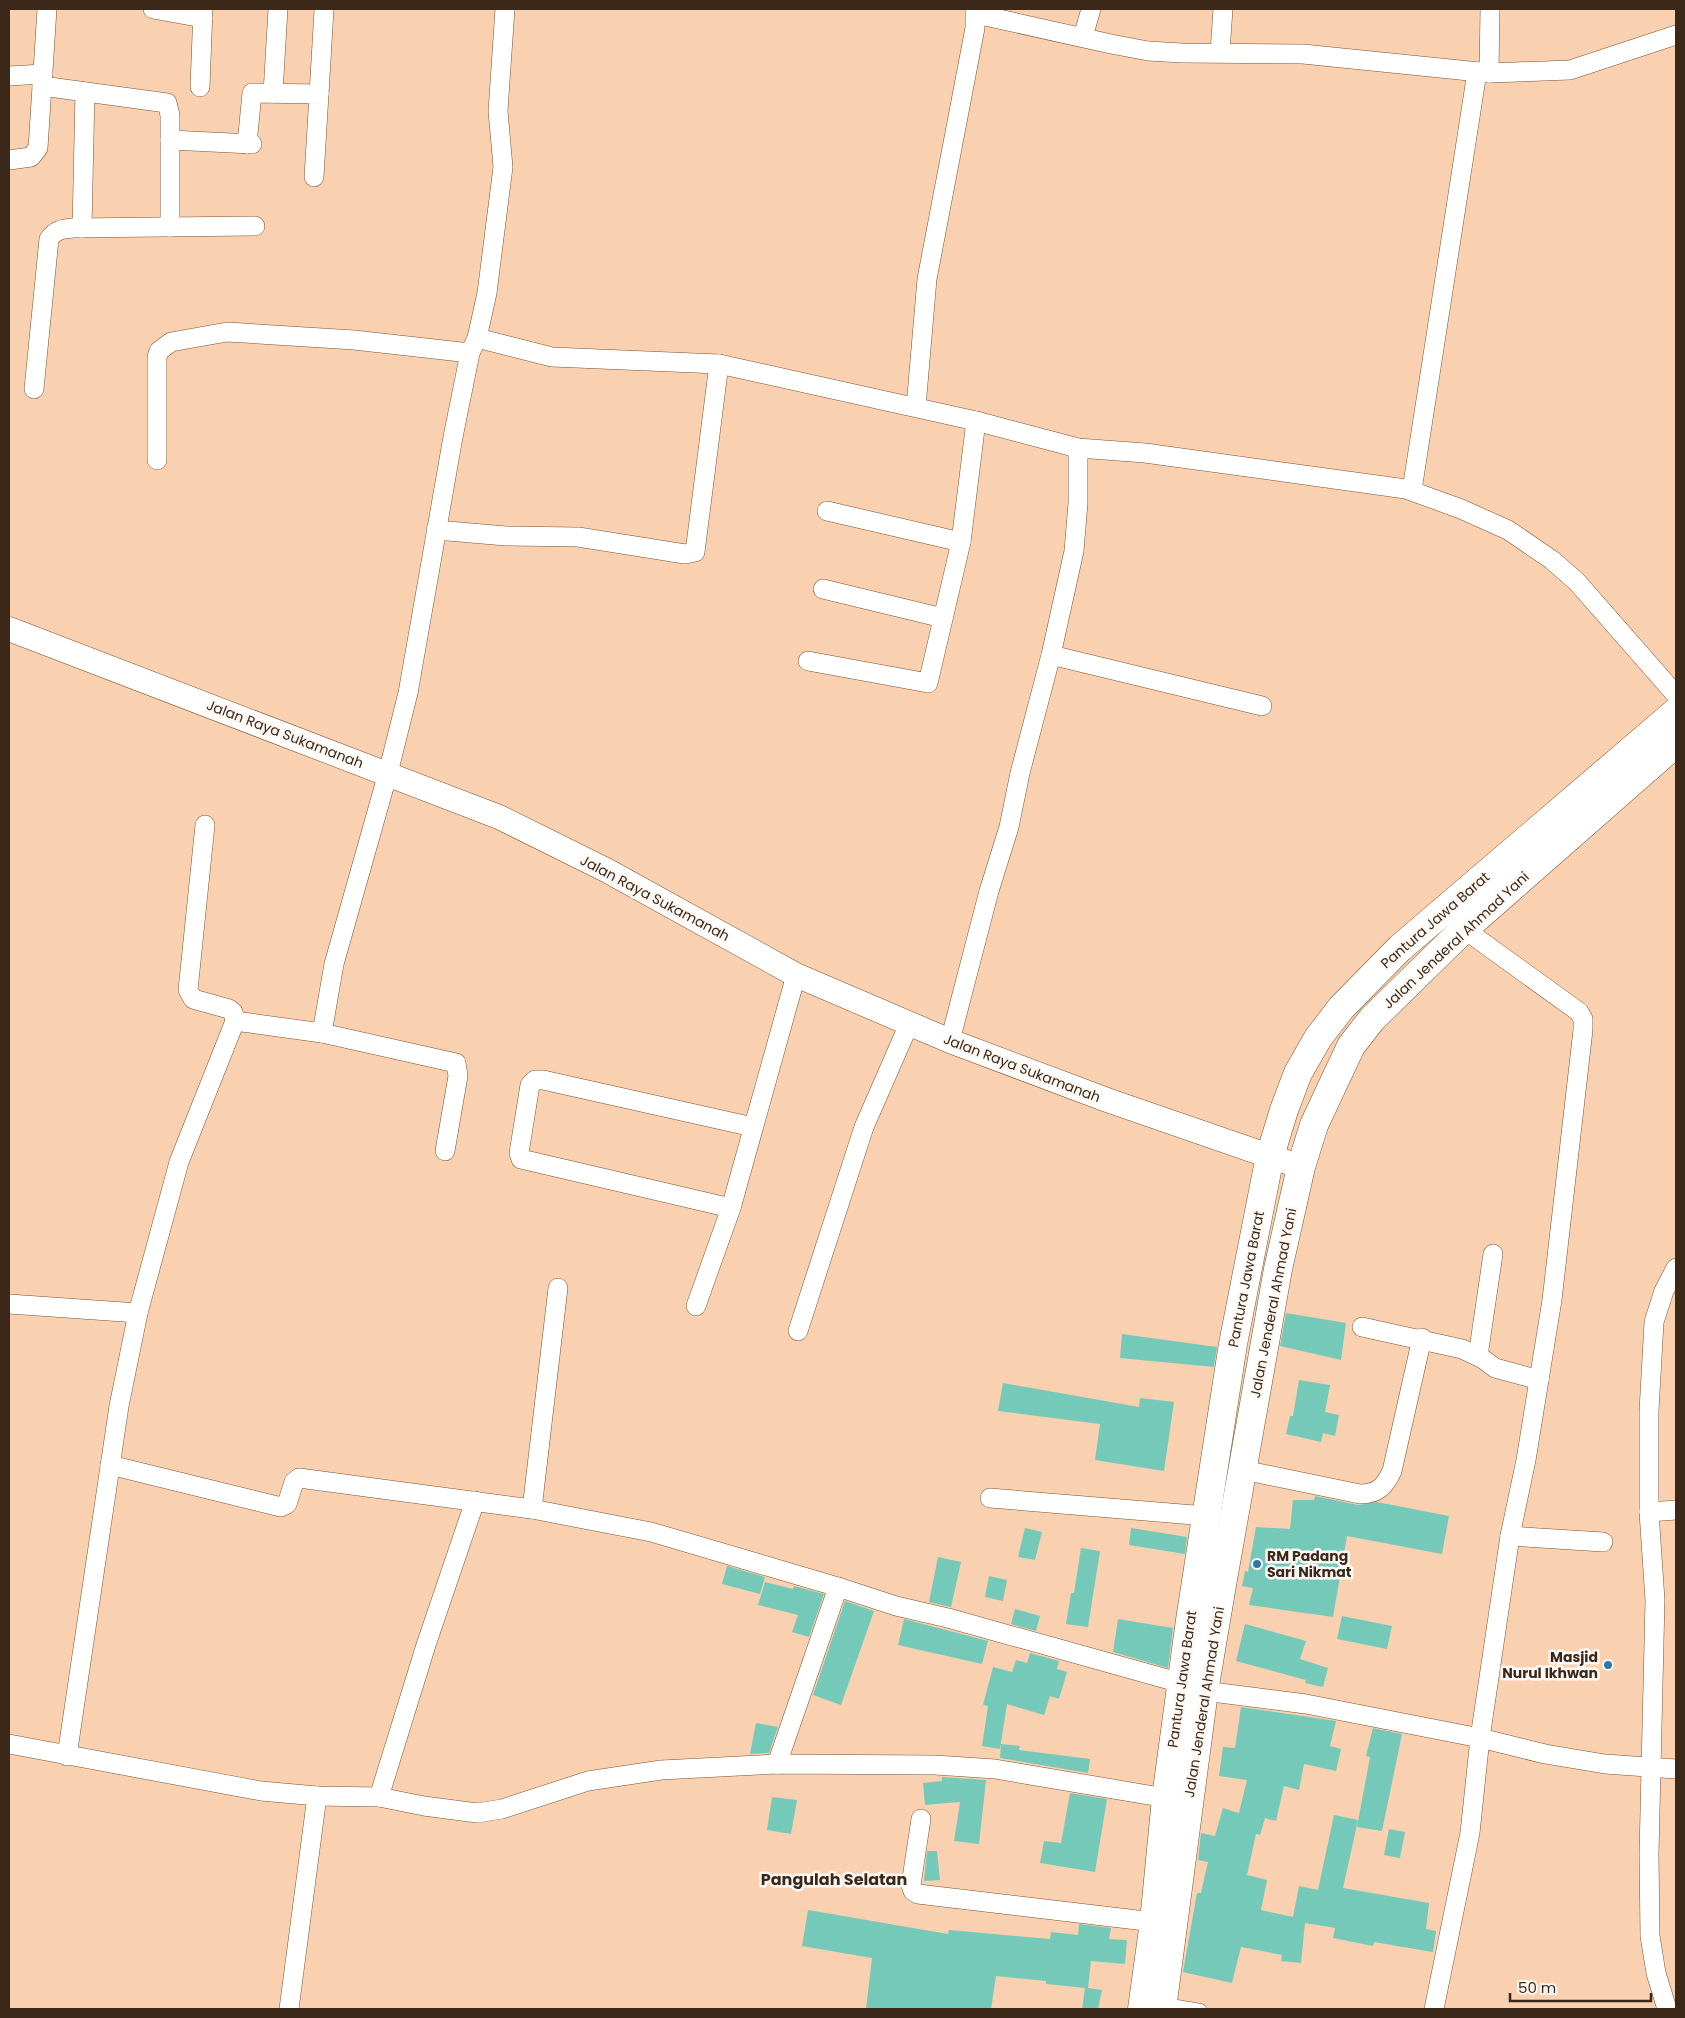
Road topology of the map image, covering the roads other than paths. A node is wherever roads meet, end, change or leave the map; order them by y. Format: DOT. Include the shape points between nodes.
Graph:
graph roads {
  1 [pos="47,9"];
  2 [pos="153,9"];
  3 [pos="278,9"];
  4 [pos="505,9"];
  5 [pos="1091,9"];
  6 [pos="1223,9"];
  7 [pos="1490,9"];
  8 [pos="324,10"];
  9 [pos="976,11"];
  10 [pos="203,13"];
  11 [pos="1676,34"];
  12 [pos="1083,37"];
  13 [pos="1220,52"];
  14 [pos="1483,72"];
  15 [pos="9,76"];
  16 [pos="42,80"];
  17 [pos="200,87"];
  18 [pos="85,92"];
  19 [pos="273,93"];
  20 [pos="319,94"];
  21 [pos="170,140"];
  22 [pos="9,160"];
  23 [pos="314,177"];
  24 [pos="255,226"];
  25 [pos="170,227"];
  26 [pos="82,228"];
  27 [pos="474,345"];
  28 [pos="719,364"];
  29 [pos="34,389"];
  30 [pos="916,407"];
  31 [pos="976,421"];
  32 [pos="1078,448"];
  33 [pos="158,460"];
  34 [pos="1412,490"];
  35 [pos="827,511"];
  36 [pos="436,530"];
  37 [pos="961,542"];
  38 [pos="822,589"];
  39 [pos="943,618"];
  40 [pos="9,629"];
  41 [pos="1051,655"];
  42 [pos="808,661"];
  43 [pos="1676,695"];
  44 [pos="1262,706"];
  45 [pos="1676,712"];
  46 [pos="1676,743"];
  47 [pos="388,773"];
  48 [pos="205,825"];
  49 [pos="1464,929"];
  50 [pos="796,975"];
  51 [pos="235,1020"];
  52 [pos="909,1024"];
  53 [pos="322,1033"];
  54 [pos="950,1041"];
  55 [pos="753,1127"];
  56 [pos="445,1151"];
  57 [pos="1270,1156"];
  58 [pos="1301,1167"];
  59 [pos="731,1208"];
  60 [pos="1493,1254"];
  61 [pos="1676,1268"];
  62 [pos="558,1288"];
  63 [pos="9,1304"];
  64 [pos="696,1306"];
  65 [pos="138,1312"];
  66 [pos="1362,1327"];
  67 [pos="798,1331"];
  68 [pos="1422,1338"];
  69 [pos="1478,1356"];
  70 [pos="1540,1380"];
  71 [pos="110,1465"];
  72 [pos="1243,1470"];
  73 [pos="990,1498"];
  74 [pos="475,1501"];
  75 [pos="532,1508"];
  76 [pos="1676,1510"];
  77 [pos="1649,1512"];
  78 [pos="1206,1516"];
  79 [pos="1510,1536"];
  80 [pos="1603,1542"];
  81 [pos="838,1587"];
  82 [pos="1193,1687"];
  83 [pos="1480,1738"];
  84 [pos="9,1744"];
  85 [pos="67,1756"];
  86 [pos="777,1764"];
  87 [pos="1651,1767"];
  88 [pos="1676,1769"];
  89 [pos="318,1796"];
  90 [pos="379,1797"];
  91 [pos="1166,1798"];
  92 [pos="921,1819"];
  93 [pos="1154,1922"];
  94 [pos="1155,2007"];
  95 [pos="290,2009"];
  96 [pos="1201,2009"];
  97 [pos="1434,2009"];
  98 [pos="1667,2009"];
  1 -- 16 [label="street"];
  2 -- 10 [label="street"];
  3 -- 19 [label="street"];
  4 -- 27 [label="street" via="498,111 503,167 487,293"];
  5 -- 12 [label="street"];
  6 -- 13 [label="street"];
  7 -- 14 [label="street"];
  8 -- 20 [label="street"];
  9 -- 12 [label="street"];
  9 -- 30 [label="street" via="927,279"];
  10 -- 17 [label="street"];
  11 -- 14 [label="street" via="1570,70"];
  12 -- 13 [label="street" via="1148,51"];
  13 -- 14 [label="street" via="1302,54"];
  14 -- 34 [label="street"];
  15 -- 16 [label="street"];
  16 -- 18 [label="street"];
  16 -- 22 [label="street" via="38,148 31,158"];
  18 -- 21 [label="street" via="167,103"];
  18 -- 26 [label="street"];
  19 -- 20 [label="street"];
  19 -- 21 [label="street" via="252,92 249,144"];
  20 -- 23 [label="street"];
  21 -- 25 [label="street"];
  24 -- 25 [label="street"];
  25 -- 26 [label="street"];
  26 -- 29 [label="street" via="59,230 49,240"];
  27 -- 28 [label="street" via="552,357"];
  27 -- 33 [label="street" via="227,332 171,342 159,351 157,358"];
  27 -- 36 [label="street"];
  28 -- 30 [label="street"];
  28 -- 36 [label="street" via="695,552 685,554 578,536 506,536"];
  30 -- 31 [label="street"];
  31 -- 32 [label="street"];
  31 -- 37 [label="street"];
  32 -- 34 [label="street" via="1258,467"];
  32 -- 41 [label="street" via="1074,551"];
  34 -- 43 [label="street" via="1508,530 1552,560 1577,582"];
  35 -- 37 [label="street"];
  36 -- 47 [label="street" via="408,693"];
  37 -- 39 [label="street"];
  38 -- 39 [label="street"];
  39 -- 42 [label="street" via="928,683"];
  40 -- 47 [label="street, Jalan Raya Sukamanah"];
  41 -- 44 [label="street"];
  41 -- 54 [label="street" via="1009,827"];
  45 -- 57 [label="highway, Pantura Jawa Barat" via="1400,948 1358,989 1318,1038 1298,1073"];
  46 -- 49 [label="highway, Jalan Jenderal Ahmad Yani"];
  47 -- 50 [label="street, Jalan Raya Sukamanah" via="499,817 562,848"];
  47 -- 53 [label="street" via="334,964"];
  48 -- 51 [label="street" via="188,990 193,999 229,1009"];
  49 -- 58 [label="highway, Jalan Jenderal Ahmad Yani" via="1372,1019 1351,1046 1314,1125"];
  49 -- 70 [label="street" via="1579,1012 1582,1020 1567,1179"];
  50 -- 52 [label="street, Jalan Raya Sukamanah"];
  50 -- 55 [label="street"];
  51 -- 53 [label="street"];
  51 -- 65 [label="street" via="179,1162"];
  52 -- 54 [label="street, Jalan Raya Sukamanah"];
  52 -- 67 [label="street" via="864,1127"];
  53 -- 56 [label="street" via="456,1063 458,1076"];
  54 -- 57 [label="street, Jalan Raya Sukamanah"];
  55 -- 59 [label="street"];
  55 -- 59 [label="street" via="543,1080 536,1080 530,1085 519,1153 521,1159"];
  57 -- 58 [label="street, Jalan Raya Sukamanah"];
  57 -- 78 [label="highway, Pantura Jawa Barat" via="1233,1344"];
  58 -- 72 [label="highway, Jalan Jenderal Ahmad Yani" via="1264,1337"];
  59 -- 64 [label="street"];
  60 -- 69 [label="street"];
  61 -- 77 [label="street" via="1654,1322"];
  62 -- 75 [label="street"];
  63 -- 65 [label="street"];
  65 -- 71 [label="street" via="118,1406"];
  66 -- 68 [label="street"];
  68 -- 69 [label="street"];
  68 -- 72 [label="street" via="1392,1471 1378,1491 1360,1494"];
  69 -- 70 [label="street" via="1495,1368"];
  70 -- 79 [label="street"];
  71 -- 74 [label="street" via="281,1507 287,1504 298,1478"];
  71 -- 85 [label="street"];
  72 -- 82 [label="highway, Jalan Jenderal Ahmad Yani"];
  73 -- 78 [label="street"];
  74 -- 75 [label="street"];
  74 -- 90 [label="street"];
  75 -- 81 [label="street" via="651,1532"];
  76 -- 77 [label="street"];
  77 -- 87 [label="street" via="1655,1600"];
  78 -- 82 [label="highway, Pantura Jawa Barat"];
  79 -- 80 [label="street"];
  79 -- 83 [label="street"];
  81 -- 82 [label="street" via="896,1606"];
  81 -- 86 [label="street"];
  82 -- 83 [label="street" via="1306,1704"];
  82 -- 91 [label="highway, Pantura Jawa Barat"];
  82 -- 94 [label="highway, Jalan Jenderal Ahmad Yani"];
  83 -- 87 [label="street" via="1545,1754 1605,1764"];
  83 -- 97 [label="street" via="1470,1833"];
  84 -- 85 [label="street"];
  85 -- 89 [label="street" via="261,1791"];
  86 -- 90 [label="street" via="661,1770 588,1781 502,1809 477,1813"];
  86 -- 91 [label="street" via="935,1765 995,1769"];
  87 -- 88 [label="street"];
  87 -- 98 [label="street" via="1650,1936 1656,1973"];
  89 -- 90 [label="street"];
  89 -- 95 [label="street"];
  91 -- 93 [label="highway, Pantura Jawa Barat"];
  92 -- 93 [label="street" via="911,1885 918,1894"];
  93 -- 94 [label="highway, Pantura Jawa Barat"];
  94 -- 96 [label="lane"];
}
